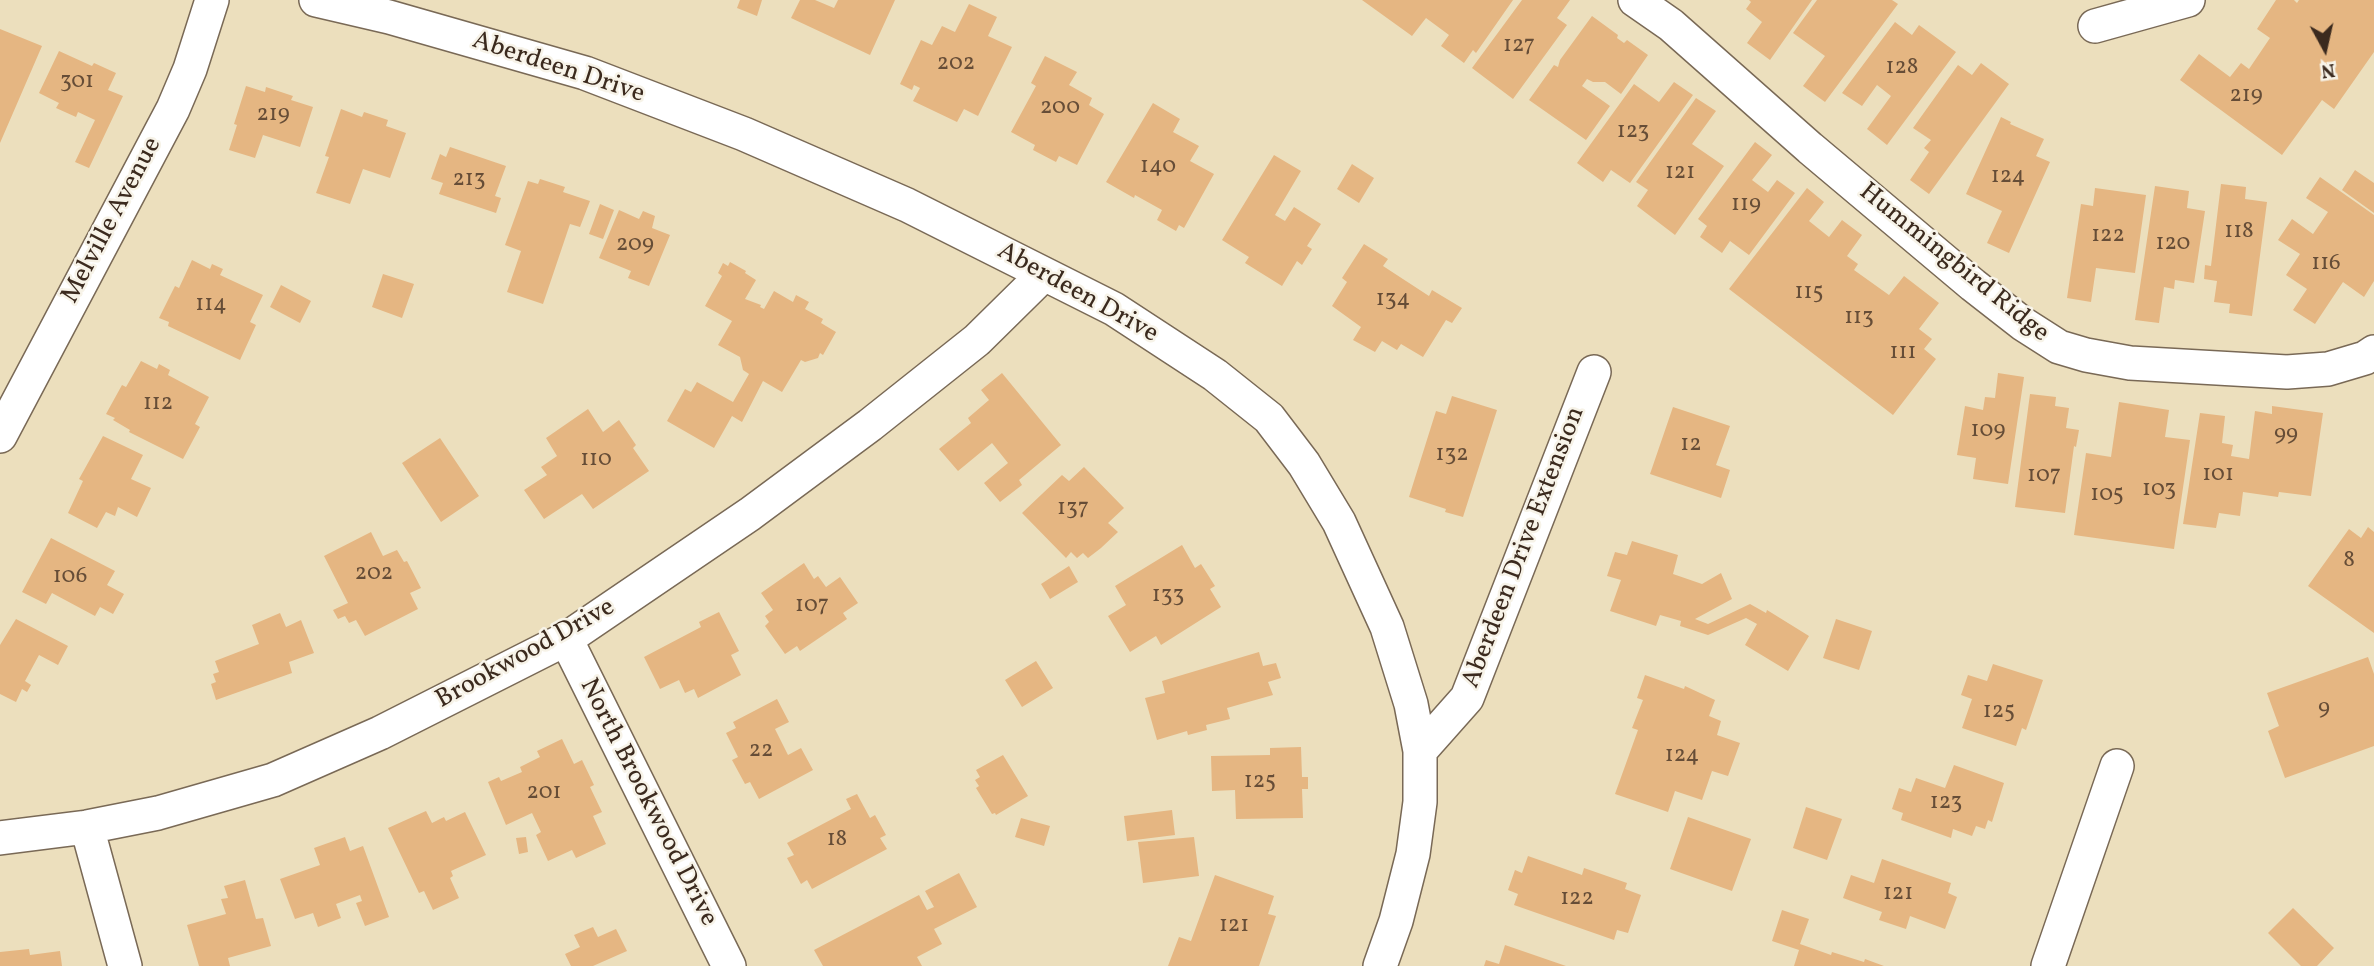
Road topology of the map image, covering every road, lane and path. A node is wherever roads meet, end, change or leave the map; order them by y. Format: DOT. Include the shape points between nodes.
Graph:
graph roads {
  1 [pos="212,0"];
  2 [pos="316,0"];
  3 [pos="1635,0"];
  4 [pos="2188,0"];
  5 [pos="1679,13"];
  6 [pos="2095,26"];
  7 [pos="1044,274"];
  8 [pos="2374,352"];
  9 [pos="1594,372"];
  10 [pos="0,436"];
  11 [pos="565,639"];
  12 [pos="1420,751"];
  13 [pos="2117,766"];
  14 [pos="87,827"];
  15 [pos="0,838"];
  16 [pos="125,966"];
  17 [pos="729,966"];
  18 [pos="1380,966"];
  19 [pos="2048,966"];
  1 -- 10 [label="street, Melville Avenue" via="173,109"];
  2 -- 7 [label="street, Aberdeen Drive" via="585,73 744,134 907,205"];
  3 -- 5 [label="street, Hummingbird Ridge"];
  4 -- 6 [label="street"];
  5 -- 8 [label="street, Hummingbird Ridge" via="1810,148 1973,285 2059,347 2130,363 2287,372 2328,369"];
  7 -- 11 [label="street, Brookwood Drive" via="977,340 870,425 750,514"];
  7 -- 12 [label="street, Aberdeen Drive" via="1114,309 1216,375 1269,418 1304,464 1363,572 1402,672"];
  9 -- 12 [label="street, Aberdeen Drive Extension" via="1467,698"];
  11 -- 14 [label="street, Brookwood Drive" via="380,733 274,780 158,813"];
  11 -- 17 [label="street, North Brookwood Drive"];
  12 -- 18 [label="street, Aberdeen Drive" via="1413,854"];
  13 -- 19 [label="street"];
  14 -- 15 [label="street, Brookwood Drive"];
  14 -- 16 [label="street"];
}
